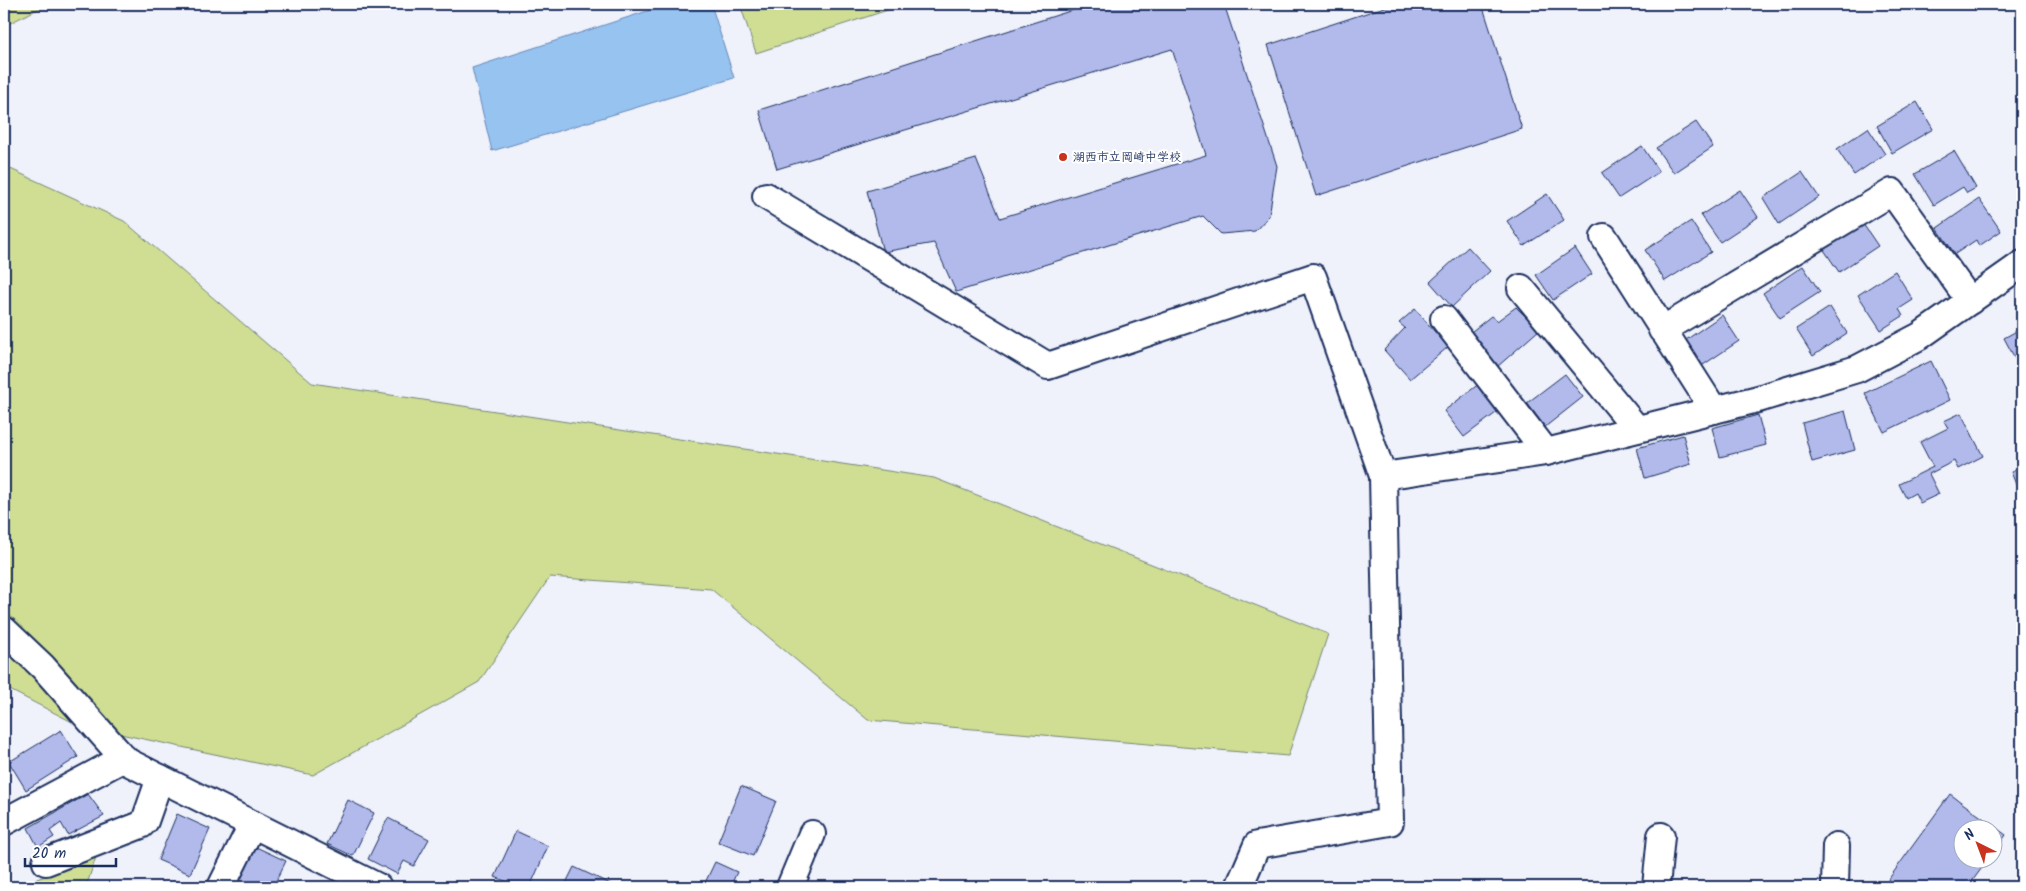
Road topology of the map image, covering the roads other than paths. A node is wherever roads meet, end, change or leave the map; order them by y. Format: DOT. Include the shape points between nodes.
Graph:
graph roads {
  1 [pos="766,196"];
  2 [pos="1604,237"];
  3 [pos="2022,264"];
  4 [pos="1521,288"];
  5 [pos="1970,301"];
  6 [pos="1444,319"];
  7 [pos="1662,330"];
  8 [pos="1714,410"];
  9 [pos="1637,429"];
  10 [pos="1546,452"];
  11 [pos="1384,476"];
  12 [pos="4,630"];
  13 [pos="124,758"];
  14 [pos="160,778"];
  15 [pos="4,822"];
  16 [pos="252,825"];
  17 [pos="812,834"];
  18 [pos="1661,836"];
  19 [pos="1836,846"];
  20 [pos="46,862"];
  21 [pos="221,887"];
  22 [pos="378,887"];
  23 [pos="790,887"];
  24 [pos="1239,887"];
  25 [pos="1656,887"];
  26 [pos="1835,887"];
  1 -- 11 [label="street" via="1048,366 1313,277"];
  2 -- 7 [label="street"];
  3 -- 5 [label="street"];
  4 -- 9 [label="street"];
  5 -- 7 [label="street" via="1892,192"];
  5 -- 8 [label="street" via="1920,336 1857,369"];
  6 -- 10 [label="street"];
  7 -- 8 [label="street"];
  8 -- 9 [label="street"];
  9 -- 10 [label="street"];
  10 -- 11 [label="street"];
  11 -- 24 [label="street" via="1390,822 1257,845"];
  12 -- 13 [label="street" via="43,667"];
  13 -- 14 [label="street"];
  13 -- 15 [label="street"];
  14 -- 16 [label="street"];
  14 -- 20 [label="street" via="141,825"];
  16 -- 21 [label="street"];
  16 -- 22 [label="street"];
  17 -- 23 [label="street"];
  18 -- 25 [label="street"];
  19 -- 26 [label="street"];
}
